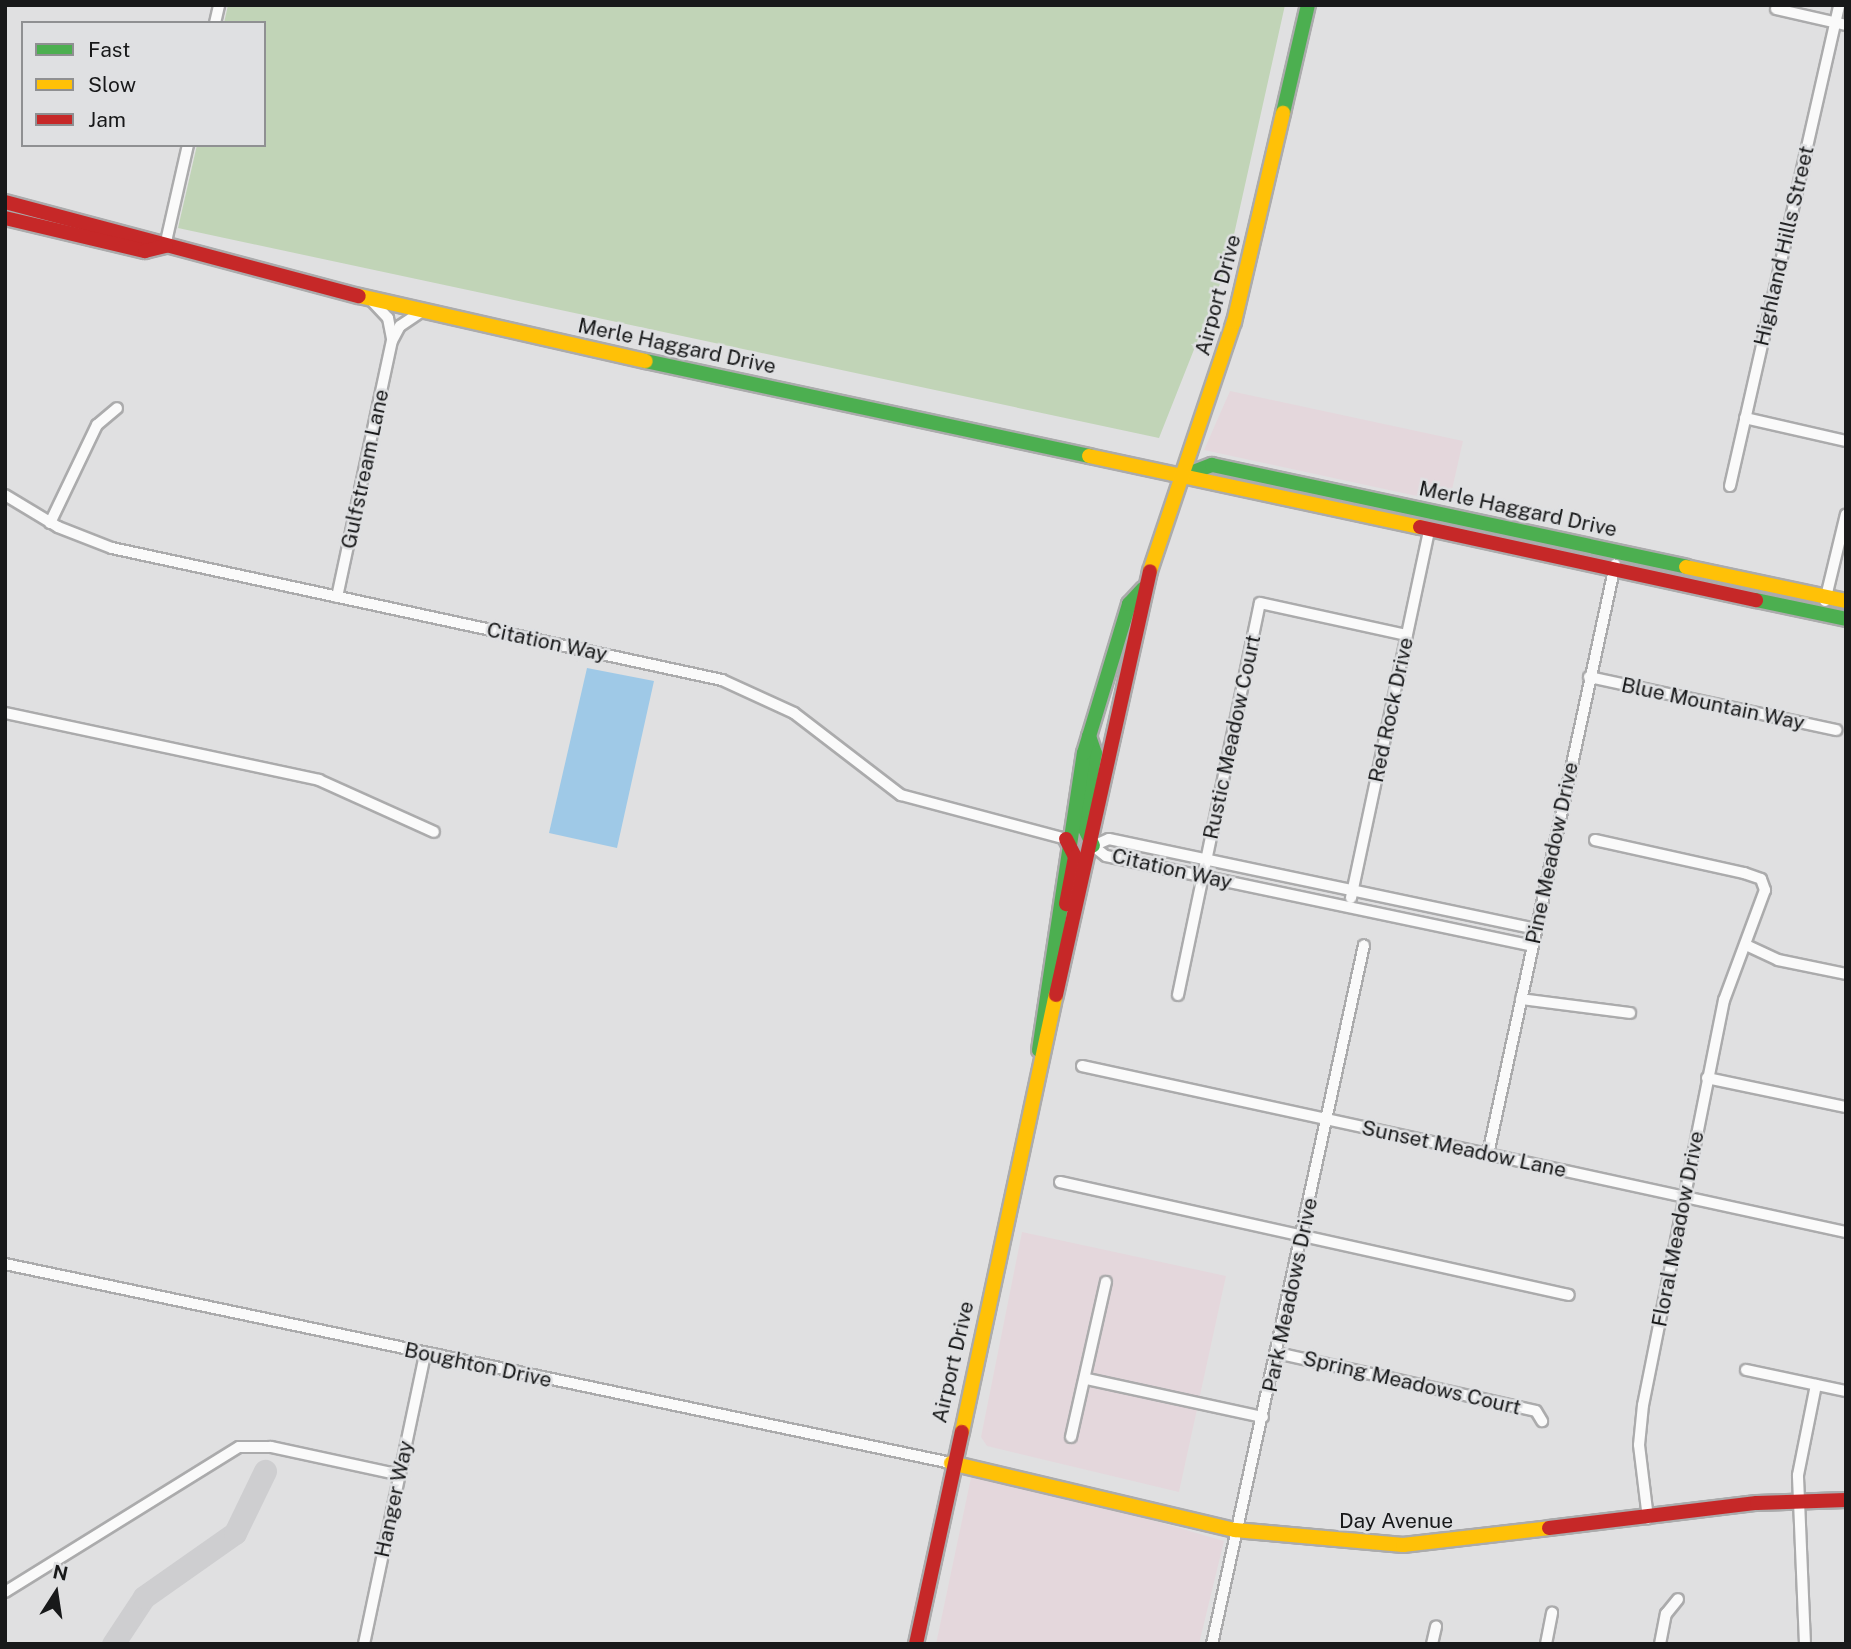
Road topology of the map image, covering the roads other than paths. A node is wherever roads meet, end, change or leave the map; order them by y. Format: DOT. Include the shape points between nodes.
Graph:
graph roads {
  1 [pos="1308,5"];
  2 [pos="1839,5"];
  3 [pos="1776,9"];
  4 [pos="1840,24"];
  5 [pos="188,147"];
  6 [pos="5,202"];
  7 [pos="5,218"];
  8 [pos="165,246"];
  9 [pos="364,298"];
  10 [pos="421,313"];
  11 [pos="392,341"];
  12 [pos="117,408"];
  13 [pos="1745,418"];
  14 [pos="1846,441"];
  15 [pos="1183,476"];
  16 [pos="1730,486"];
  17 [pos="5,495"];
  18 [pos="1846,514"];
  19 [pos="50,523"];
  20 [pos="1429,530"];
  21 [pos="1618,552"];
  22 [pos="1614,568"];
  23 [pos="1144,588"];
  24 [pos="337,597"];
  25 [pos="1826,597"];
  26 [pos="1846,601"];
  27 [pos="1822,614"];
  28 [pos="1846,619"];
  29 [pos="1407,635"];
  30 [pos="1589,677"];
  31 [pos="5,713"];
  32 [pos="1836,730"];
  33 [pos="1089,736"];
  34 [pos="434,832"];
  35 [pos="1066,839"];
  36 [pos="1595,840"];
  37 [pos="1093,846"];
  38 [pos="1207,860"];
  39 [pos="1203,877"];
  40 [pos="1353,891"];
  41 [pos="1349,907"];
  42 [pos="1536,929"];
  43 [pos="1364,945"];
  44 [pos="1746,945"];
  45 [pos="1532,946"];
  46 [pos="1068,955"];
  47 [pos="1846,974"];
  48 [pos="1178,995"];
  49 [pos="1521,999"];
  50 [pos="1630,1013"];
  51 [pos="1082,1066"];
  52 [pos="1707,1078"];
  53 [pos="1037,1091"];
  54 [pos="1846,1107"];
  55 [pos="1328,1120"];
  56 [pos="1488,1154"];
  57 [pos="1060,1182"];
  58 [pos="1687,1198"];
  59 [pos="1846,1232"];
  60 [pos="1302,1236"];
  61 [pos="5,1264"];
  62 [pos="1106,1282"];
  63 [pos="1569,1295"];
  64 [pos="1277,1353"];
  65 [pos="425,1354"];
  66 [pos="1746,1370"];
  67 [pos="1087,1379"];
  68 [pos="1816,1385"];
  69 [pos="1846,1391"];
  70 [pos="1264,1417"];
  71 [pos="1542,1421"];
  72 [pos="1071,1437"];
  73 [pos="951,1463"];
  74 [pos="400,1475"];
  75 [pos="1799,1500"];
  76 [pos="1846,1500"];
  77 [pos="1648,1518"];
  78 [pos="1236,1530"];
  79 [pos="5,1592"];
  80 [pos="1678,1598"];
  81 [pos="1552,1613"];
  82 [pos="1436,1626"];
  83 [pos="363,1644"];
  84 [pos="915,1644"];
  85 [pos="1212,1644"];
  86 [pos="1432,1644"];
  87 [pos="1546,1644"];
  88 [pos="1660,1644"];
  89 [pos="1805,1644"];
  1 -- 15 [label="main road, Airport Drive" via="1245,281"];
  2 -- 4 [label="street, Highland Hills Street"];
  3 -- 4 [label="street"];
  4 -- 13 [label="street, Highland Hills Street"];
  5 -- 8 [label="street"];
  6 -- 8 [label="main road, Merle Haggard Drive"];
  7 -- 8 [label="main road, Merle Haggard Drive" via="145,251"];
  8 -- 9 [label="main road, Merle Haggard Drive"];
  9 -- 10 [label="main road, Merle Haggard Drive"];
  9 -- 11 [label="street" via="384,313"];
  10 -- 11 [label="street" via="404,322"];
  10 -- 15 [label="main road, Merle Haggard Drive"];
  11 -- 24 [label="street, Gulfstream Lane"];
  12 -- 19 [label="street" via="97,425"];
  13 -- 14 [label="street"];
  13 -- 16 [label="street, Highland Hills Street"];
  15 -- 20 [label="main road, Merle Haggard Drive"];
  15 -- 21 [label="main road, Merle Haggard Drive" via="1212,465"];
  15 -- 23 [label="main road, Airport Drive"];
  17 -- 19 [label="street, Citation Way"];
  18 -- 25 [label="street"];
  19 -- 24 [label="street, Citation Way" via="119,550"];
  20 -- 22 [label="main road, Merle Haggard Drive"];
  20 -- 29 [label="street, Red Rock Drive"];
  21 -- 22 [label="street, Pine Meadow Drive"];
  21 -- 25 [label="main road, Merle Haggard Drive"];
  22 -- 27 [label="main road, Merle Haggard Drive"];
  22 -- 30 [label="street, Pine Meadow Drive"];
  23 -- 33 [label="main road, Airport Drive" via="1129,604"];
  23 -- 37 [label="main road, Airport Drive"];
  24 -- 35 [label="street, Citation Way" via="729,682 794,713 901,795"];
  25 -- 26 [label="main road, Merle Haggard Drive"];
  25 -- 27 [label="street"];
  27 -- 28 [label="main road, Merle Haggard Drive"];
  29 -- 38 [label="street, Rustic Meadow Court" via="1260,603"];
  29 -- 40 [label="street, Red Rock Drive"];
  30 -- 32 [label="street, Blue Mountain Way"];
  30 -- 42 [label="street, Pine Meadow Drive"];
  31 -- 34 [label="street" via="318,780"];
  33 -- 35 [label="main road, Airport Drive"];
  33 -- 37 [label="main road" via="1096,754 1082,823"];
  35 -- 46 [label="main road" via="1075,858 1062,925"];
  35 -- 53 [label="main road, Airport Drive"];
  36 -- 44 [label="street, Floral Meadow Drive" via="1761,879 1763,904"];
  37 -- 38 [label="street, Citation Way" via="1109,839"];
  37 -- 39 [label="street, Citation Way" via="1106,856"];
  37 -- 46 [label="main road, Airport Drive"];
  38 -- 39 [label="street, Rustic Meadow Court"];
  38 -- 40 [label="street, Citation Way"];
  39 -- 41 [label="street, Citation Way"];
  39 -- 48 [label="street, Rustic Meadow Court"];
  40 -- 41 [label="street, Red Rock Drive"];
  40 -- 42 [label="street, Citation Way"];
  41 -- 45 [label="street, Citation Way"];
  42 -- 45 [label="street, Pine Meadow Drive"];
  43 -- 55 [label="street, Park Meadows Drive"];
  44 -- 47 [label="street" via="1778,960"];
  44 -- 52 [label="street, Floral Meadow Drive" via="1727,991"];
  45 -- 49 [label="street, Pine Meadow Drive"];
  46 -- 53 [label="main road, Airport Drive"];
  49 -- 50 [label="street"];
  49 -- 56 [label="street, Pine Meadow Drive"];
  51 -- 55 [label="street, Sunset Meadow Lane"];
  52 -- 54 [label="street"];
  52 -- 58 [label="street, Floral Meadow Drive"];
  53 -- 73 [label="main road, Airport Drive"];
  55 -- 56 [label="street, Sunset Meadow Lane"];
  55 -- 60 [label="street, Park Meadows Drive"];
  56 -- 58 [label="street, Sunset Meadow Lane"];
  57 -- 60 [label="street"];
  58 -- 59 [label="street, Sunset Meadow Lane"];
  58 -- 77 [label="street, Floral Meadow Drive" via="1641,1417"];
  60 -- 63 [label="street"];
  60 -- 64 [label="street, Park Meadows Drive"];
  61 -- 65 [label="street, Boughton Drive"];
  62 -- 67 [label="street"];
  64 -- 70 [label="street, Park Meadows Drive"];
  64 -- 71 [label="street, Spring Meadows Court" via="1536,1411"];
  65 -- 73 [label="street, Boughton Drive"];
  65 -- 74 [label="street, Hanger Way"];
  66 -- 68 [label="street"];
  67 -- 70 [label="street"];
  67 -- 72 [label="street"];
  68 -- 69 [label="street"];
  68 -- 75 [label="street" via="1799,1463"];
  70 -- 78 [label="street, Park Meadows Drive"];
  73 -- 78 [label="main road, Day Avenue"];
  73 -- 84 [label="main road, Airport Drive"];
  74 -- 79 [label="street" via="271,1447 239,1447"];
  74 -- 83 [label="street, Hanger Way"];
  75 -- 76 [label="main road, Day Avenue"];
  75 -- 77 [label="main road, Day Avenue"];
  75 -- 89 [label="street"];
  77 -- 78 [label="main road, Day Avenue" via="1427,1544"];
  78 -- 85 [label="street, Park Meadows Drive"];
  80 -- 88 [label="street" via="1666,1614"];
  81 -- 87 [label="street"];
  82 -- 86 [label="street"];
}
